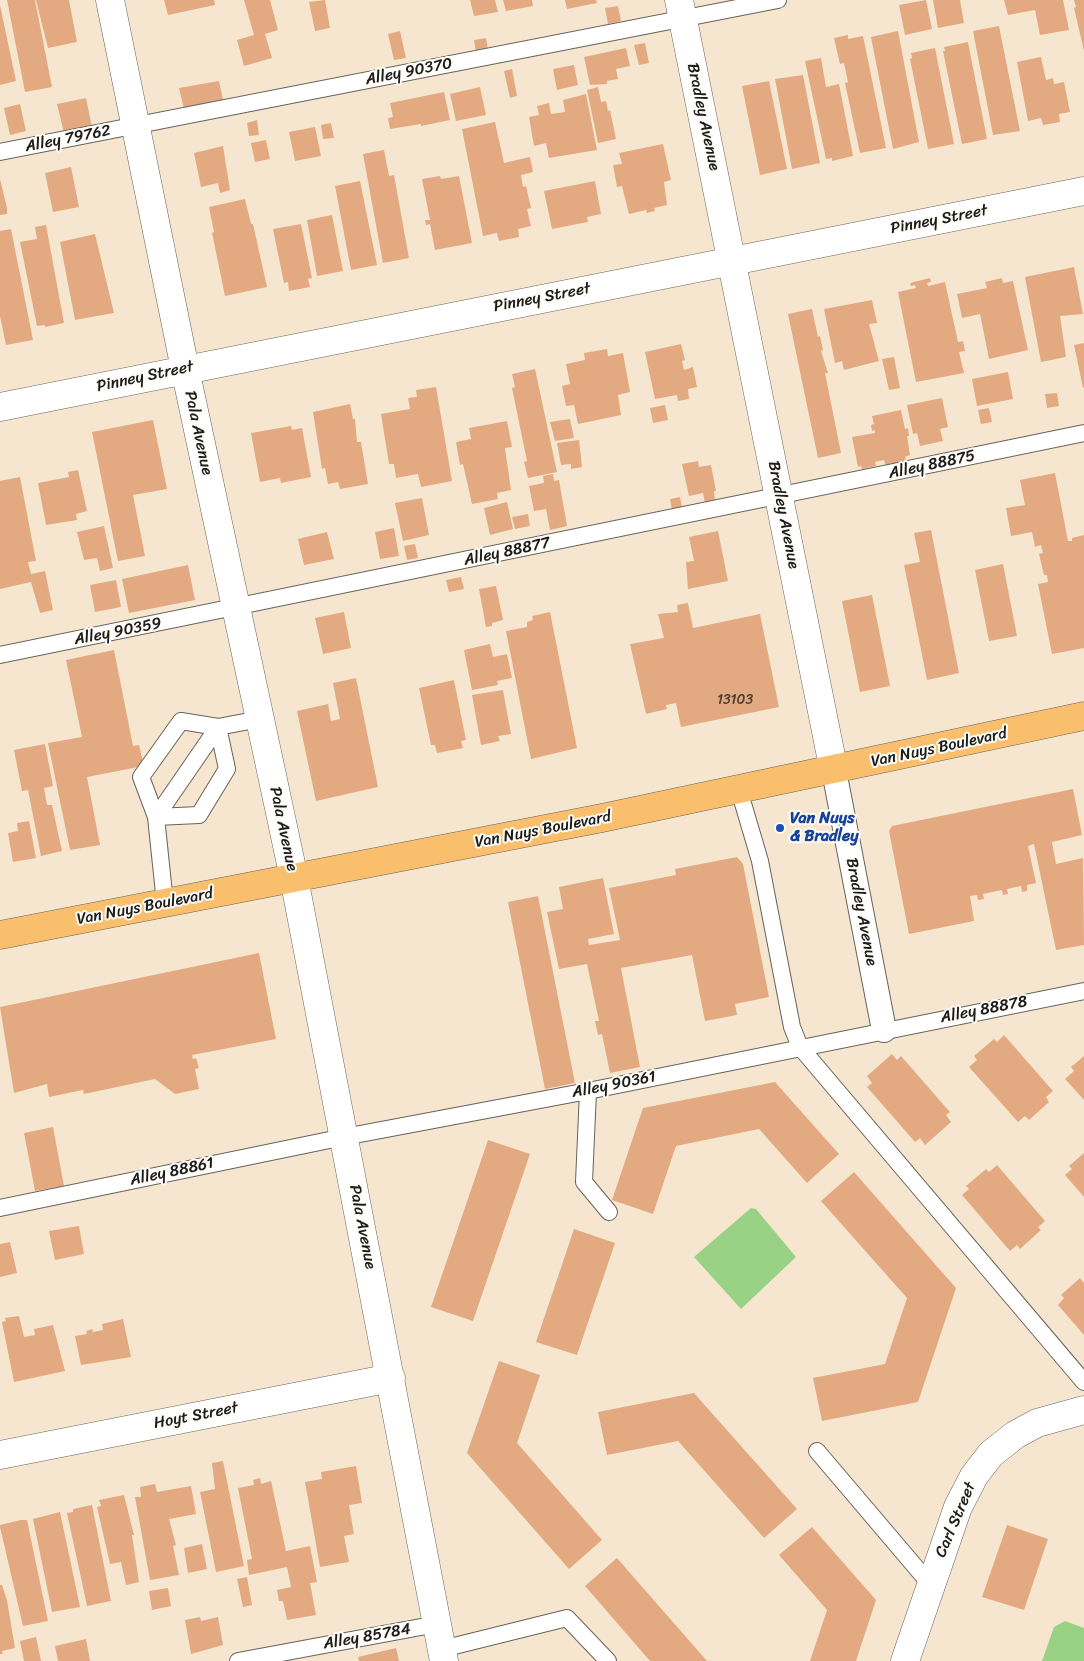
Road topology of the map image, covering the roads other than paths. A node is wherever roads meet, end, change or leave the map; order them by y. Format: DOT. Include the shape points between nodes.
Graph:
graph roads {
  1 [pos="110,0"];
  2 [pos="778,0"];
  3 [pos="681,10"];
  4 [pos="136,125"];
  5 [pos="0,152"];
  6 [pos="1084,191"];
  7 [pos="732,260"];
  8 [pos="185,369"];
  9 [pos="0,407"];
  10 [pos="1084,433"];
  11 [pos="779,497"];
  12 [pos="236,608"];
  13 [pos="0,655"];
  14 [pos="1084,716"];
  15 [pos="260,719"];
  16 [pos="218,727"];
  17 [pos="834,771"];
  18 [pos="739,790"];
  19 [pos="156,817"];
  20 [pos="294,878"];
  21 [pos="165,903"];
  22 [pos="0,935"];
  23 [pos="1084,991"];
  24 [pos="884,1030"];
  25 [pos="800,1047"];
  26 [pos="588,1091"];
  27 [pos="344,1136"];
  28 [pos="0,1208"];
  29 [pos="609,1212"];
  30 [pos="391,1378"];
  31 [pos="1084,1382"];
  32 [pos="1084,1410"];
  33 [pos="817,1451"];
  34 [pos="0,1455"];
  35 [pos="930,1584"];
  36 [pos="441,1645"];
  37 [pos="238,1661"];
  38 [pos="608,1661"];
  39 [pos="905,1661"];
  1 -- 4 [label="street, Pala Avenue"];
  2 -- 3 [label="lane, Alley 90370"];
  3 -- 4 [label="lane, Alley 90370"];
  3 -- 7 [label="street, Bradley Avenue"];
  4 -- 5 [label="lane, Alley 79762"];
  4 -- 8 [label="street, Pala Avenue"];
  6 -- 7 [label="street, Pinney Street"];
  7 -- 8 [label="street, Pinney Street"];
  7 -- 11 [label="street, Bradley Avenue"];
  8 -- 9 [label="street, Pinney Street"];
  8 -- 12 [label="street, Pala Avenue"];
  10 -- 11 [label="lane, Alley 88875"];
  11 -- 12 [label="lane, Alley 88877"];
  11 -- 17 [label="street, Bradley Avenue"];
  12 -- 13 [label="lane, Alley 90359"];
  12 -- 15 [label="street, Pala Avenue"];
  14 -- 17 [label="main road, Van Nuys Boulevard"];
  15 -- 16 [label="lane"];
  15 -- 20 [label="street, Pala Avenue"];
  16 -- 19 [label="lane"];
  16 -- 19 [label="lane" via="227,769 199,815"];
  16 -- 19 [label="lane" via="181,722 141,777"];
  17 -- 18 [label="main road, Van Nuys Boulevard"];
  17 -- 24 [label="street, Bradley Avenue"];
  18 -- 20 [label="main road, Van Nuys Boulevard"];
  18 -- 25 [label="lane" via="760,861 792,1027"];
  19 -- 21 [label="lane"];
  20 -- 21 [label="main road, Van Nuys Boulevard"];
  20 -- 27 [label="street, Pala Avenue"];
  21 -- 22 [label="main road, Van Nuys Boulevard"];
  23 -- 24 [label="lane, Alley 88878"];
  24 -- 25 [label="lane, Alley 90361"];
  25 -- 26 [label="lane, Alley 90361"];
  25 -- 31 [label="lane"];
  26 -- 27 [label="lane, Alley 90361"];
  26 -- 29 [label="lane" via="584,1182"];
  27 -- 28 [label="lane, Alley 88861"];
  27 -- 30 [label="street, Pala Avenue"];
  30 -- 34 [label="street, Hoyt Street"];
  30 -- 36 [label="street, Pala Avenue"];
  32 -- 35 [label="street, Carl Street" via="1036,1423 991,1454 974,1476 958,1507"];
  33 -- 35 [label="lane"];
  35 -- 39 [label="street, Carl Street"];
  36 -- 37 [label="lane, Alley 85784"];
  36 -- 38 [label="lane, Alley 85784" via="567,1618"];
}
